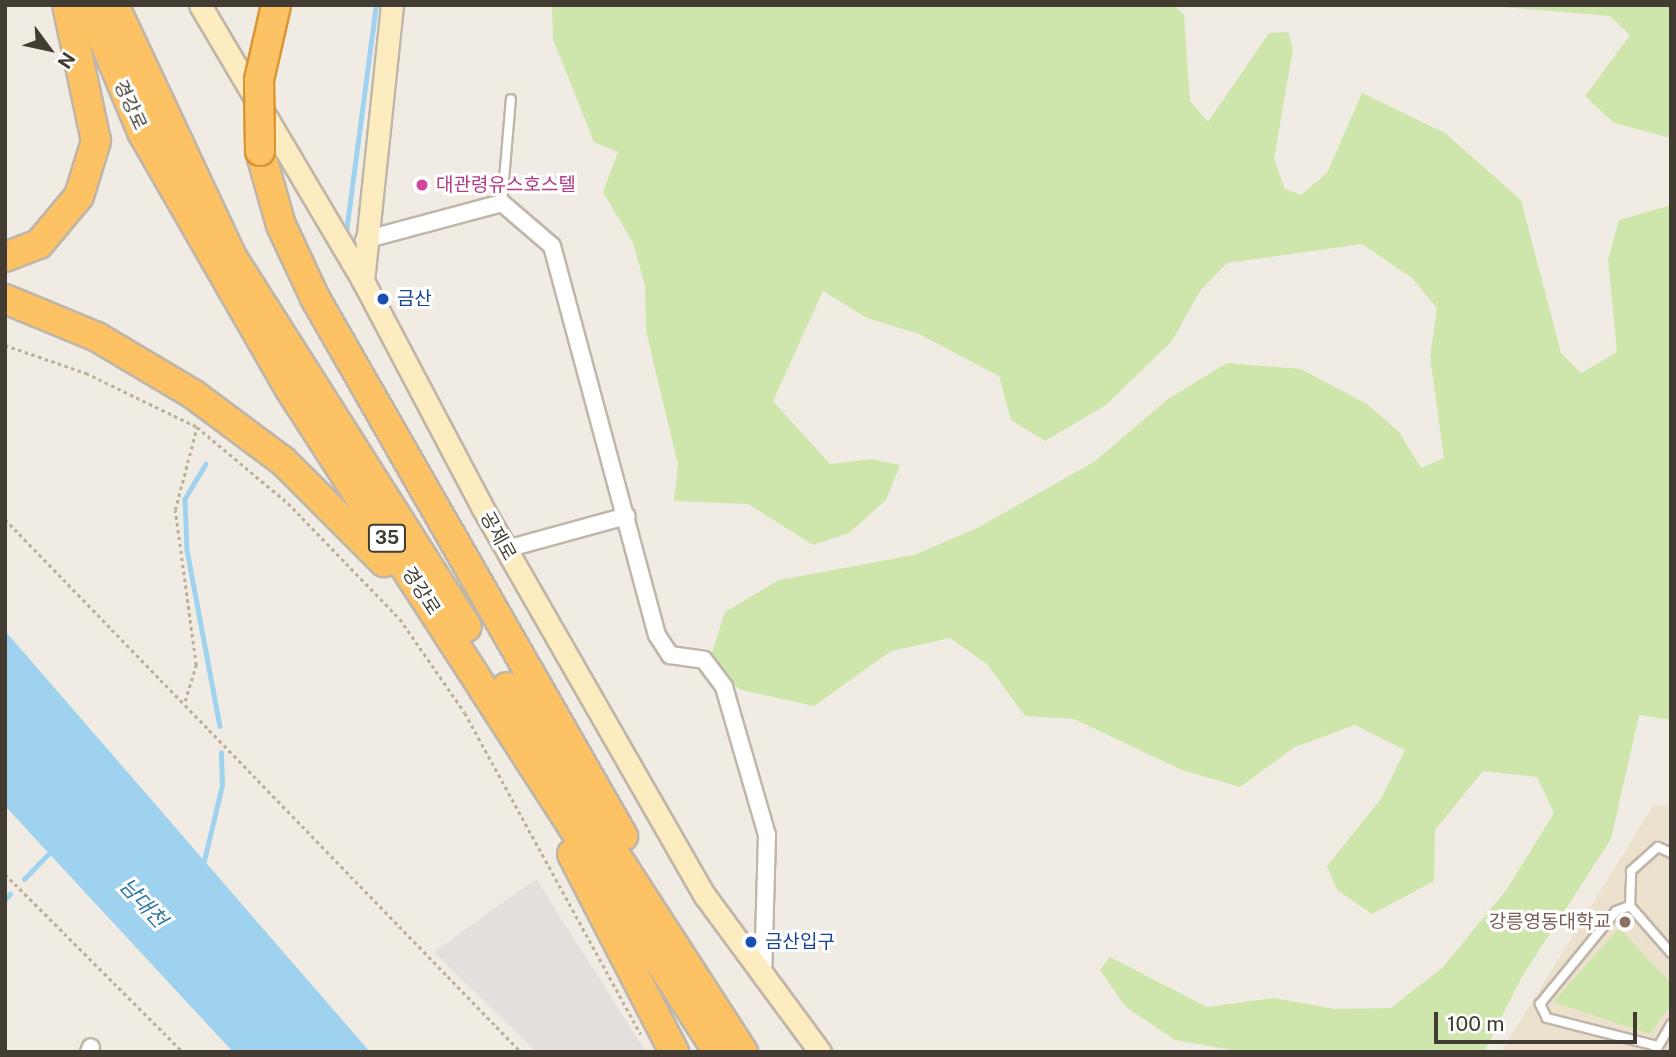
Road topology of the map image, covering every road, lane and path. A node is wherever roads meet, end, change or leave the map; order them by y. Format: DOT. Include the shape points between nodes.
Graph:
graph roads {
  1 [pos="67,5"];
  2 [pos="89,5"];
  3 [pos="114,5"];
  4 [pos="200,5"];
  5 [pos="276,5"];
  6 [pos="392,5"];
  7 [pos="511,99"];
  8 [pos="502,203"];
  9 [pos="363,240"];
  10 [pos="5,257"];
  11 [pos="363,281"];
  12 [pos="5,299"];
  13 [pos="5,345"];
  14 [pos="197,427"];
  15 [pos="627,516"];
  16 [pos="5,519"];
  17 [pos="506,549"];
  18 [pos="185,702"];
  19 [pos="506,721"];
  20 [pos="520,748"];
  21 [pos="1671,853"];
  22 [pos="5,874"];
  23 [pos="1630,906"];
  24 [pos="1671,954"];
  25 [pos="763,978"];
  26 [pos="696,979"];
  27 [pos="1671,1024"];
  28 [pos="646,1042"];
  29 [pos="1656,1049"];
  30 [pos="183,1052"];
  31 [pos="521,1052"];
  32 [pos="674,1052"];
  33 [pos="718,1052"];
  34 [pos="743,1052"];
  35 [pos="820,1052"];
  1 -- 10 [label="highway" via="96,141 79,196 39,244"];
  2 -- 19 [label="highway, 경강로 / 35" via="142,132 187,214 289,388"];
  3 -- 26 [label="highway, 경강로" via="232,257"];
  4 -- 11 [label="street, 공제로"];
  5 -- 26 [label="highway, bridge" via="259,80 260,151 281,225 314,298 576,747"];
  6 -- 9 [label="street"];
  7 -- 8 [label="lane"];
  8 -- 9 [label="street"];
  8 -- 15 [label="street" via="552,246"];
  9 -- 11 [label="street"];
  11 -- 17 [label="street, 공제로"];
  12 -- 19 [label="highway" via="97,337 193,394 283,461 367,540"];
  13 -- 14 [label="path" via="86,373"];
  14 -- 18 [label="path" via="175,510 196,665"];
  14 -- 28 [label="path" via="288,503 400,619 465,713 577,927"];
  15 -- 17 [label="street"];
  15 -- 25 [label="street" via="657,635 670,655 704,660 724,687 766,835"];
  16 -- 18 [label="path"];
  17 -- 25 [label="street, 공제로" via="705,896"];
  18 -- 31 [label="path"];
  19 -- 20 [label="highway, 경강로 / 35"];
  20 -- 32 [label="highway"];
  20 -- 33 [label="highway, 경강로 / 35"];
  21 -- 23 [label="lane" via="1658,847 1631,871"];
  22 -- 30 [label="path"];
  23 -- 24 [label="lane"];
  23 -- 29 [label="lane" via="1616,911 1540,1004 1540,1012"];
  25 -- 35 [label="street, 공제로"];
  26 -- 34 [label="highway, 경강로"];
  27 -- 29 [label="lane"];
}
